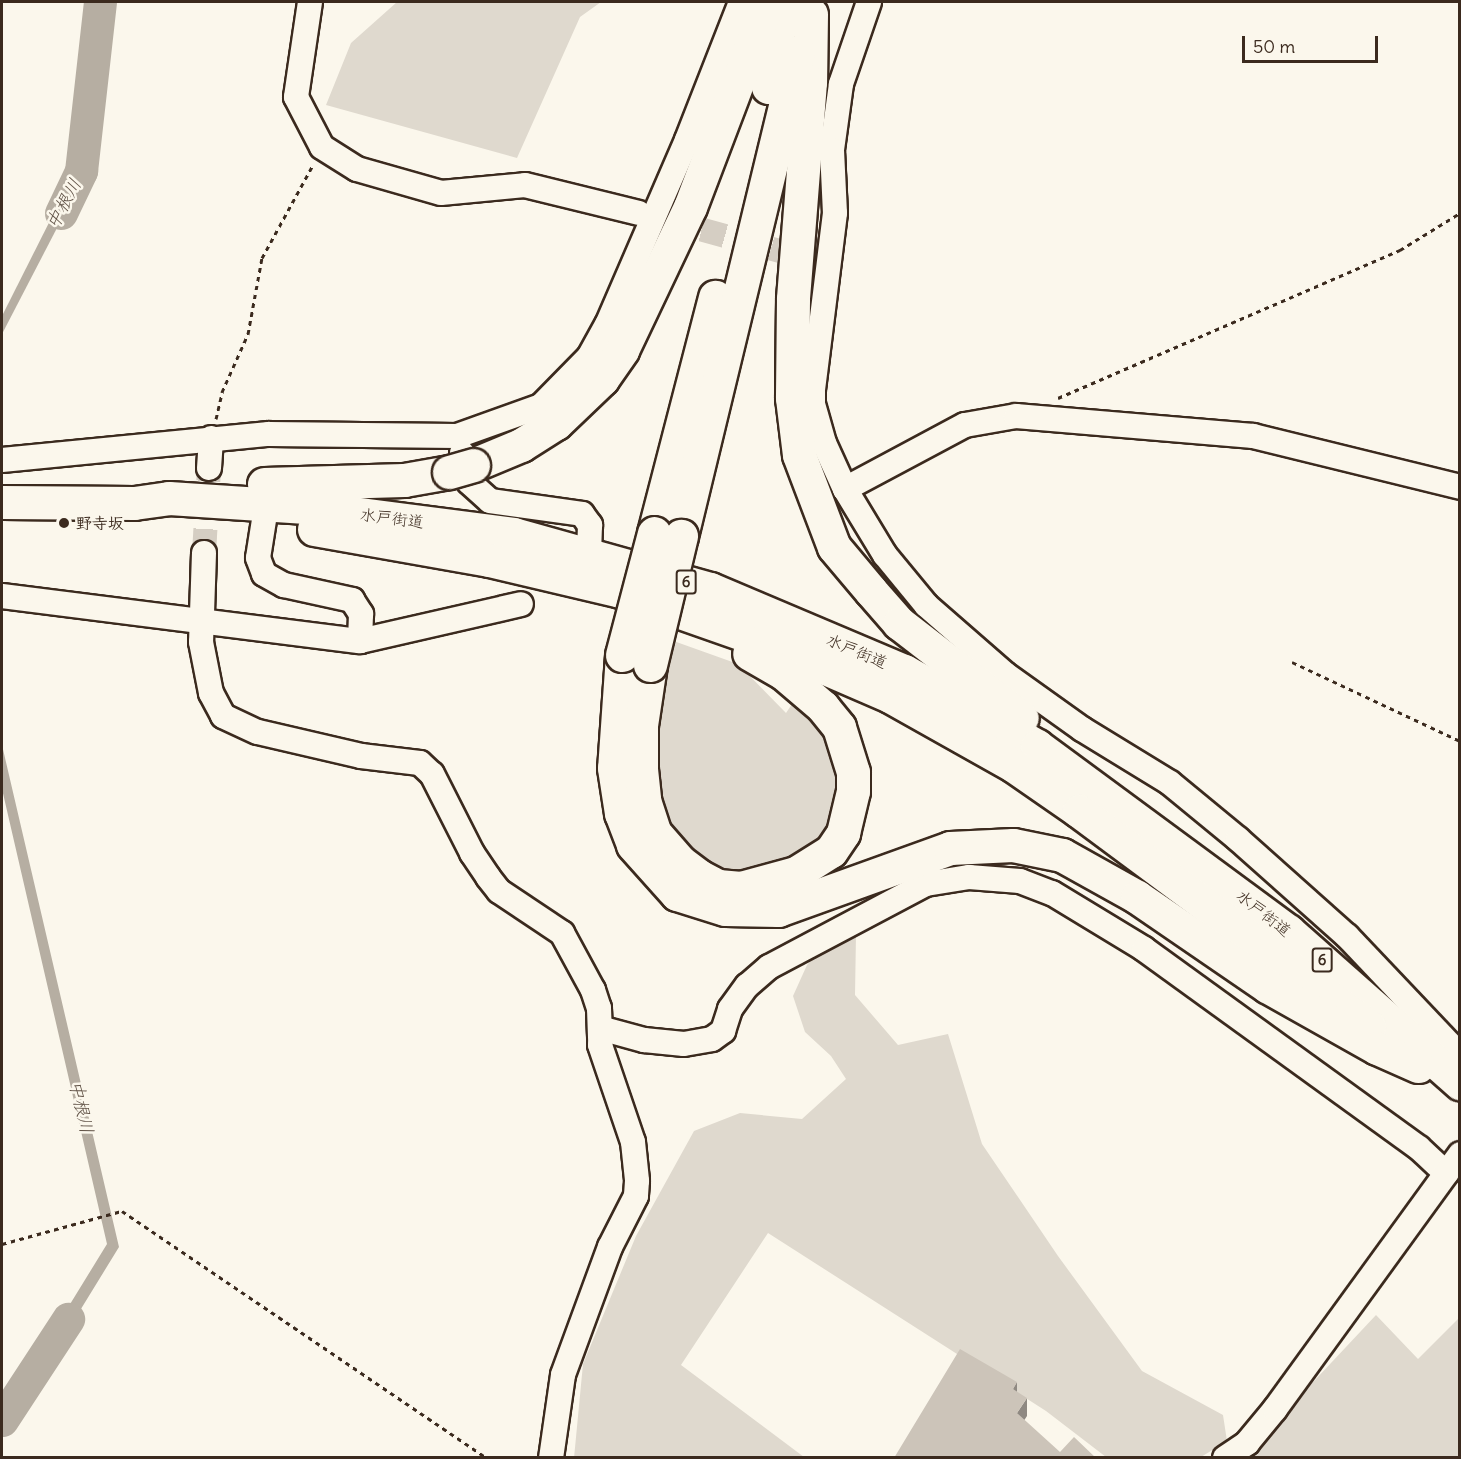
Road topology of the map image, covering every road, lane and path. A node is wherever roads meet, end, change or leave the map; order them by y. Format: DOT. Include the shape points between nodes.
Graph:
graph roads {
  1 [pos="310,2"];
  2 [pos="741,2"];
  3 [pos="768,2"];
  4 [pos="869,2"];
  5 [pos="803,6"];
  6 [pos="322,147"];
  7 [pos="639,213"];
  8 [pos="1460,213"];
  9 [pos="1016,416"];
  10 [pos="457,436"];
  11 [pos="211,438"];
  12 [pos="2,460"];
  13 [pos="208,468"];
  14 [pos="1460,487"];
  15 [pos="844,489"];
  16 [pos="2,502"];
  17 [pos="64,503"];
  18 [pos="134,503"];
  19 [pos="264,520"];
  20 [pos="204,553"];
  21 [pos="589,553"];
  22 [pos="556,576"];
  23 [pos="2,597"];
  24 [pos="521,604"];
  25 [pos="202,618"];
  26 [pos="360,641"];
  27 [pos="636,660"];
  28 [pos="1292,662"];
  29 [pos="1460,741"];
  30 [pos="1178,846"];
  31 [pos="600,1028"];
  32 [pos="1460,1055"];
  33 [pos="1418,1066"];
  34 [pos="1460,1083"];
  35 [pos="1460,1097"];
  36 [pos="1453,1164"];
  37 [pos="2,1244"];
  38 [pos="488,1458"];
  39 [pos="551,1458"];
  40 [pos="1226,1458"];
  1 -- 6 [label="street" via="296,97"];
  2 -- 10 [label="street" via="657,213 588,357 541,406"];
  3 -- 17 [label="highway" via="690,207 622,350 603,379 556,423 521,445 461,469 404,480 120,486"];
  4 -- 15 [label="street" via="841,84 832,150 835,213 823,264 813,404 824,443"];
  5 -- 27 [label="highway, bridge" via="790,75"];
  5 -- 30 [label="highway" via="810,82 794,299 792,398 799,456 834,547 899,623 1111,786"];
  6 -- 7 [label="street" via="357,169 441,193 525,185"];
  6 -- 11 [label="path" via="262,258 248,334 222,392"];
  8 -- 9 [label="path" via="1400,250"];
  9 -- 14 [label="street" via="1253,436"];
  9 -- 15 [label="street" via="965,425"];
  10 -- 11 [label="street" via="269,434"];
  10 -- 21 [label="street" via="469,482 483,498 582,514 590,525"];
  11 -- 12 [label="street"];
  11 -- 13 [label="street"];
  15 -- 32 [label="street" via="885,555 926,605 1005,674 1082,729 1170,783 1238,839 1347,936"];
  16 -- 17 [label="highway, 水戸街道 / 6"];
  17 -- 18 [label="highway, 水戸街道 / 6"];
  18 -- 19 [label="highway, 水戸街道 / 6"];
  18 -- 21 [label="highway, 水戸街道 / 6" via="169,498 306,507 513,534"];
  19 -- 22 [label="highway, 水戸街道 / 6"];
  19 -- 26 [label="street" via="258,558 264,574 284,585 352,600 361,614"];
  20 -- 25 [label="street"];
  21 -- 30 [label="highway, 水戸街道 / 6" via="710,589 904,671 1037,746"];
  22 -- 27 [label="highway" via="741,648 783,673 823,707 839,727 853,772 848,816 831,851 796,873 741,888 718,886 679,861 655,833 644,800"];
  22 -- 33 [label="highway, 水戸街道 / 6" via="620,591 763,641 890,696 952,730 1079,812"];
  23 -- 25 [label="street"];
  24 -- 26 [label="street"];
  25 -- 26 [label="street"];
  25 -- 31 [label="street" via="201,642 211,693 223,716 258,732 361,756 420,763 432,774 472,854 488,877 500,891 535,912 569,943 592,990"];
  27 -- 33 [label="highway" via="614,768 621,813 633,845 677,894 725,909 778,909 950,849 1013,845 1062,855 1137,897 1267,986"];
  28 -- 29 [label="path"];
  30 -- 34 [label="highway, 水戸街道 / 6" via="1297,938"];
  31 -- 36 [label="street" via="644,1040 684,1044 712,1039 723,1031 730,1009 747,986 769,967 926,884 969,877 1020,881 1052,893 1144,949 1419,1148"];
  31 -- 39 [label="street" via="605,1065 633,1142 636,1196 610,1247 563,1375"];
  33 -- 35 [label="highway, 水戸街道 / 6"];
  36 -- 40 [label="street" via="1275,1409 1247,1443"];
  37 -- 38 [label="path" via="122,1211"];
}
